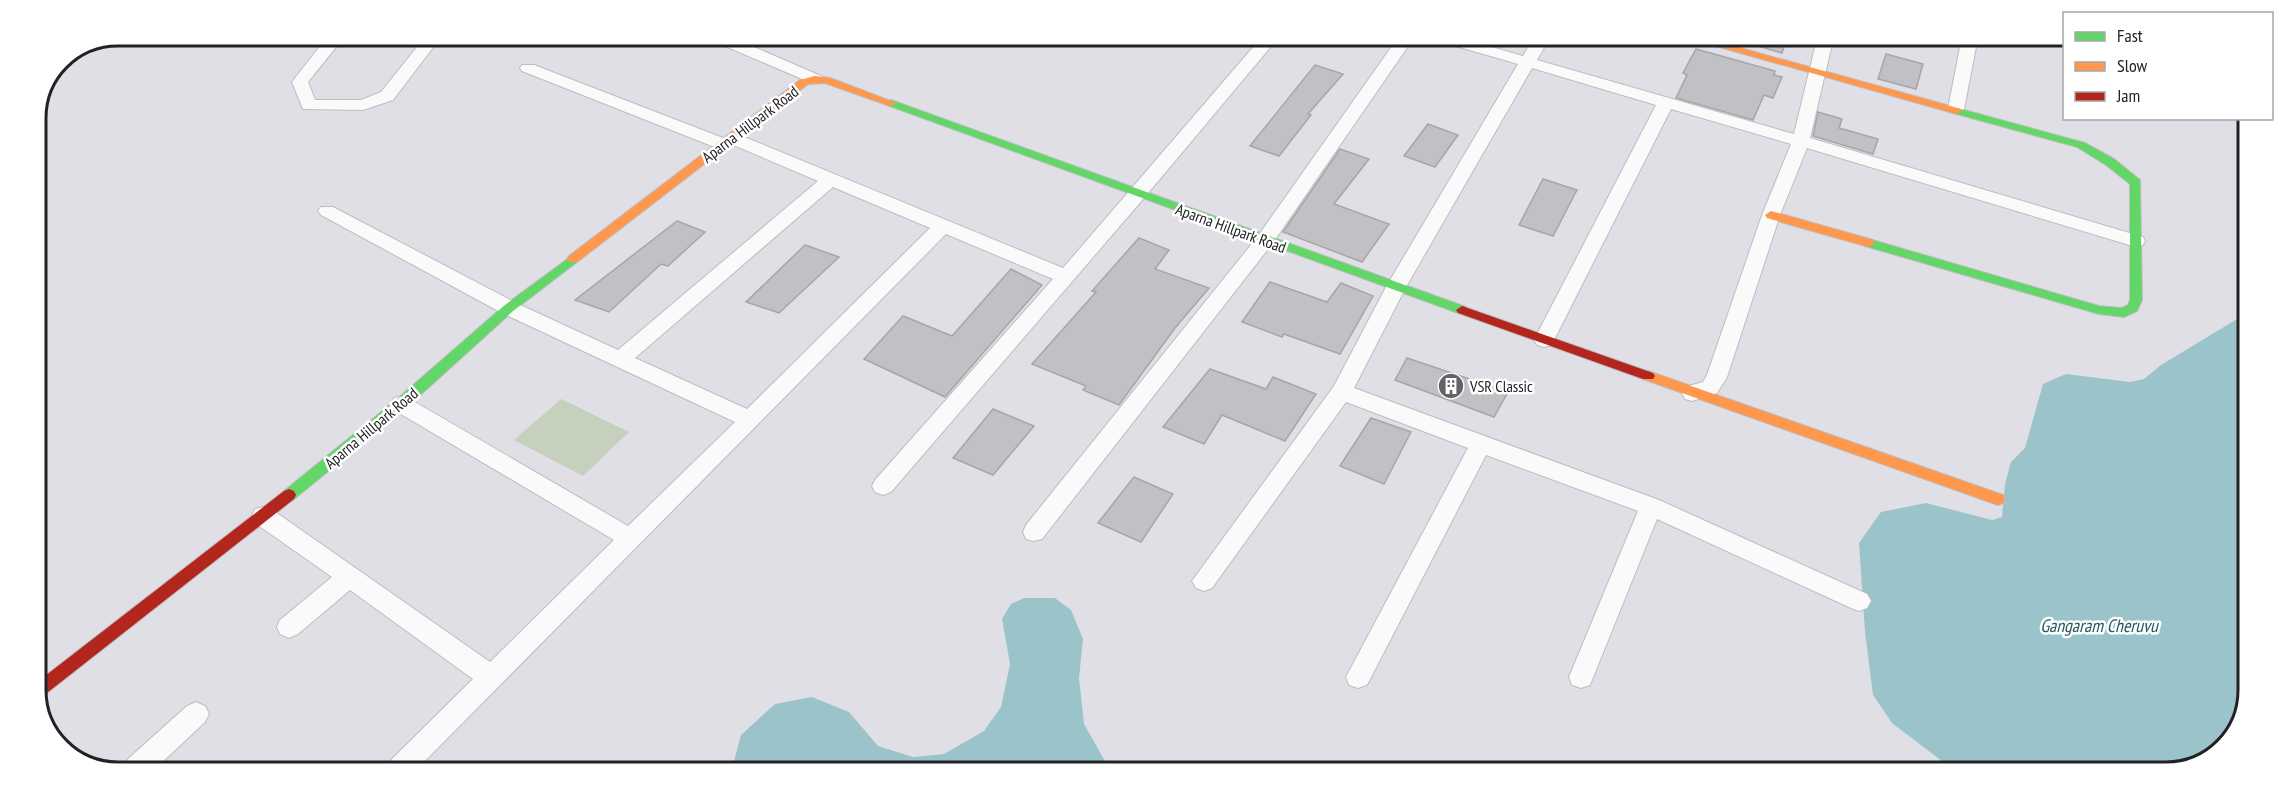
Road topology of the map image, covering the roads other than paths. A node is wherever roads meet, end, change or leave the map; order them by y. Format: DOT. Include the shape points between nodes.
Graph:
graph roads {
  1 [pos="329,46"];
  2 [pos="426,46"];
  3 [pos="738,46"];
  4 [pos="1263,46"];
  5 [pos="1400,46"];
  6 [pos="1474,46"];
  7 [pos="1537,46"];
  8 [pos="1721,46"];
  9 [pos="1823,46"];
  10 [pos="1968,47"];
  11 [pos="1529,61"];
  12 [pos="528,68"];
  13 [pos="1816,72"];
  14 [pos="815,79"];
  15 [pos="1666,102"];
  16 [pos="1956,109"];
  17 [pos="727,141"];
  18 [pos="1801,141"];
  19 [pos="830,180"];
  20 [pos="1138,194"];
  21 [pos="327,211"];
  22 [pos="1771,215"];
  23 [pos="943,226"];
  24 [pos="1265,240"];
  25 [pos="2136,241"];
  26 [pos="1064,276"];
  27 [pos="1396,287"];
  28 [pos="509,308"];
  29 [pos="1544,340"];
  30 [pos="620,359"];
  31 [pos="1342,391"];
  32 [pos="1692,393"];
  33 [pos="401,404"];
  34 [pos="751,420"];
  35 [pos="1481,444"];
  36 [pos="883,486"];
  37 [pos="1998,499"];
  38 [pos="1651,506"];
  39 [pos="263,516"];
  40 [pos="1034,532"];
  41 [pos="629,538"];
  42 [pos="349,577"];
  43 [pos="1204,581"];
  44 [pos="1859,601"];
  45 [pos="289,627"];
  46 [pos="491,677"];
  47 [pos="1358,677"];
  48 [pos="1581,677"];
  49 [pos="47,684"];
  50 [pos="196,714"];
  51 [pos="144,762"];
  52 [pos="407,762"];
  1 -- 2 [label="street" via="300,82 309,105 363,105 387,96"];
  3 -- 14 [label="street"];
  4 -- 20 [label="street"];
  5 -- 24 [label="street"];
  6 -- 11 [label="street"];
  7 -- 11 [label="street"];
  8 -- 13 [label="street"];
  9 -- 13 [label="street"];
  10 -- 16 [label="street"];
  11 -- 15 [label="street"];
  11 -- 27 [label="street"];
  12 -- 17 [label="street"];
  13 -- 16 [label="street"];
  13 -- 18 [label="street"];
  14 -- 17 [label="street, Aparna Hillpark Road" via="804,82"];
  14 -- 20 [label="street, Aparna Hillpark Road"];
  15 -- 18 [label="street"];
  15 -- 29 [label="street"];
  16 -- 25 [label="street" via="2081,145 2118,166 2136,183"];
  17 -- 19 [label="street"];
  17 -- 28 [label="street, Aparna Hillpark Road"];
  18 -- 22 [label="street"];
  18 -- 25 [label="street"];
  19 -- 23 [label="street"];
  19 -- 30 [label="street"];
  20 -- 24 [label="street, Aparna Hillpark Road"];
  20 -- 26 [label="street"];
  21 -- 28 [label="street"];
  22 -- 25 [label="street" via="2099,310 2124,313 2133,308 2136,300"];
  22 -- 32 [label="street" via="1717,376 1710,388"];
  23 -- 26 [label="street"];
  23 -- 34 [label="street"];
  24 -- 27 [label="street, Aparna Hillpark Road"];
  24 -- 40 [label="street"];
  26 -- 36 [label="street"];
  27 -- 29 [label="street, Aparna Hillpark Road"];
  27 -- 31 [label="street"];
  28 -- 30 [label="street"];
  28 -- 33 [label="street, Aparna Hillpark Road"];
  29 -- 32 [label="street, Aparna Hillpark Road"];
  30 -- 34 [label="street"];
  31 -- 35 [label="street"];
  31 -- 43 [label="street"];
  32 -- 37 [label="street, Aparna Hillpark Road"];
  33 -- 39 [label="street, Aparna Hillpark Road"];
  33 -- 41 [label="street"];
  34 -- 41 [label="street"];
  35 -- 38 [label="street"];
  35 -- 47 [label="street"];
  38 -- 44 [label="street"];
  38 -- 48 [label="street"];
  39 -- 42 [label="street"];
  39 -- 49 [label="street, Aparna Hillpark Road"];
  41 -- 46 [label="street"];
  42 -- 45 [label="street"];
  42 -- 46 [label="street"];
  46 -- 52 [label="street"];
  50 -- 51 [label="street"];
}
